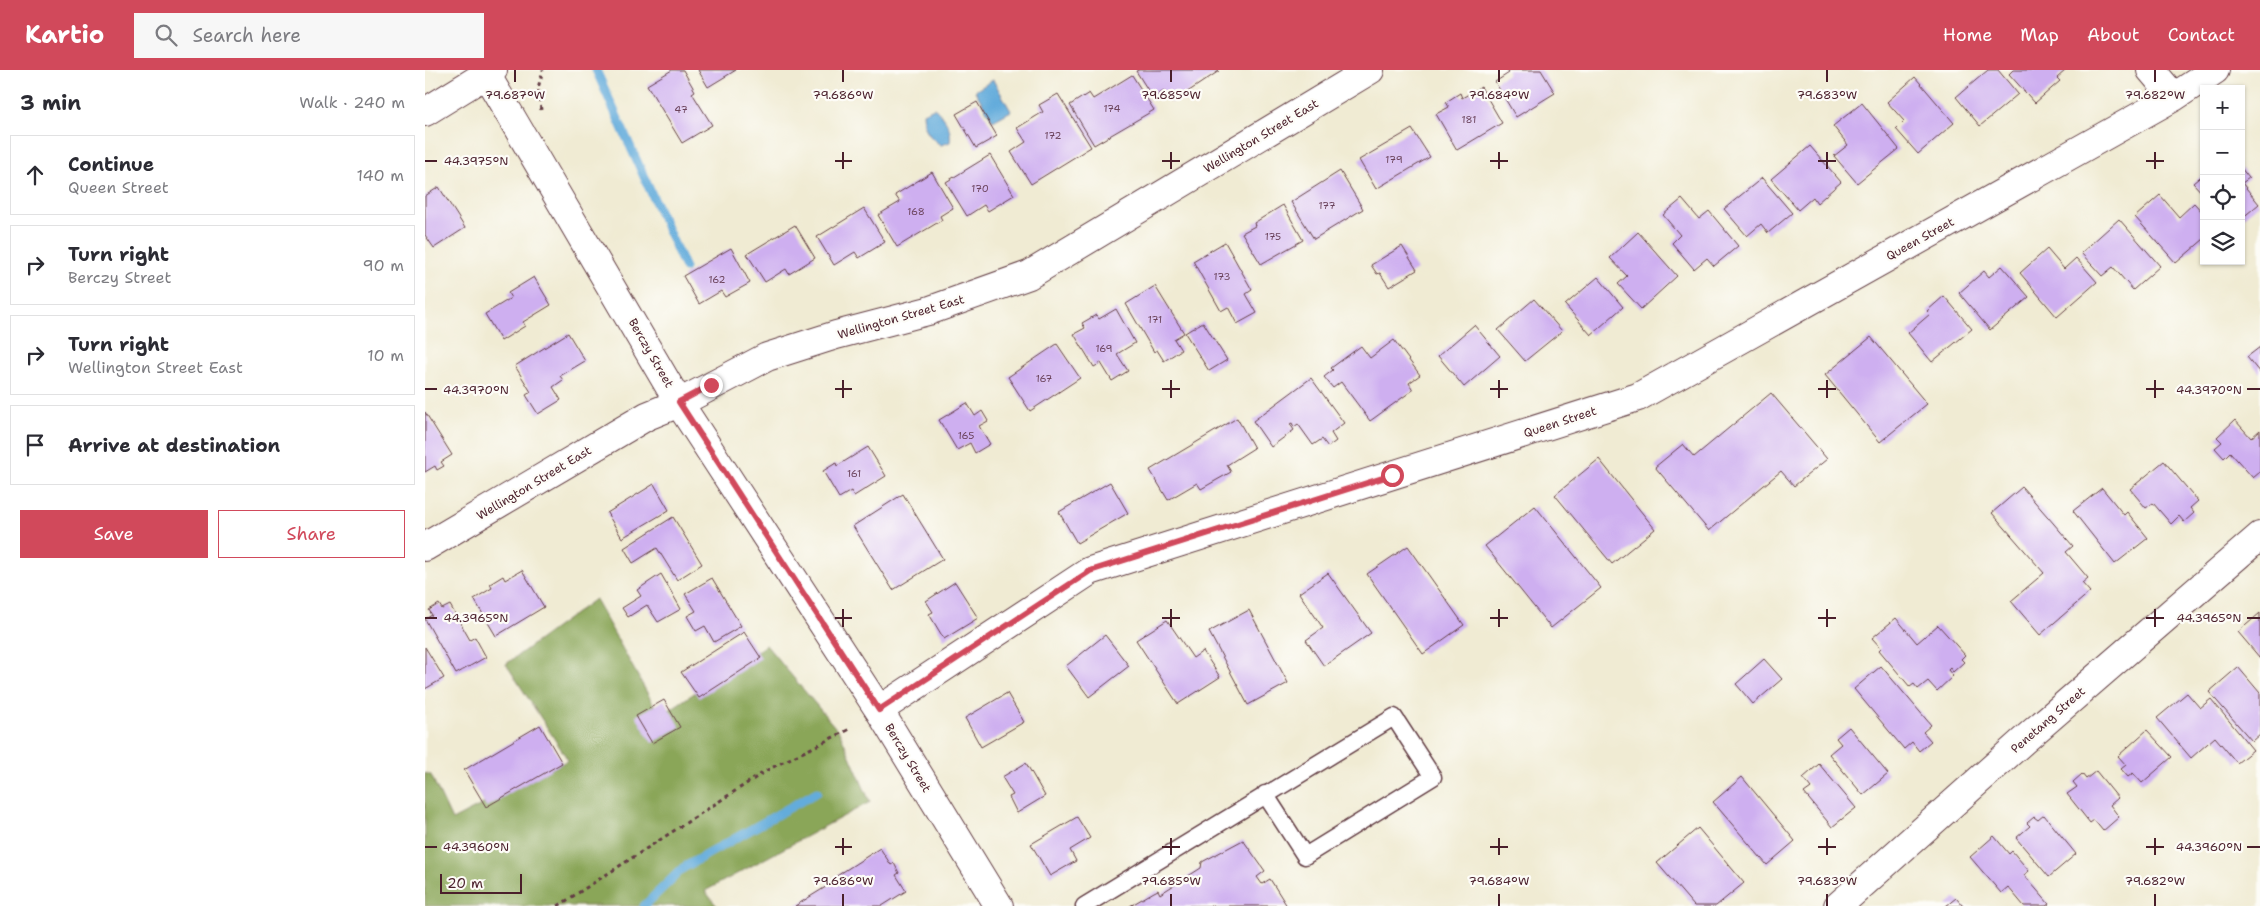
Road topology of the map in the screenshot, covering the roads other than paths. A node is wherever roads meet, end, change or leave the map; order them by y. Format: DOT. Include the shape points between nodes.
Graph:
graph roads {
  1 [pos="1370,70"];
  2 [pos="2151,70"];
  3 [pos="2215,70"];
  4 [pos="489,72"];
  5 [pos="2174,97"];
  6 [pos="425,112"];
  7 [pos="679,402"];
  8 [pos="2260,536"];
  9 [pos="425,547"];
  10 [pos="879,710"];
  11 [pos="1265,794"];
  12 [pos="999,906"];
  13 [pos="1083,906"];
  14 [pos="1838,906"];
  1 -- 7 [label="street, Wellington Street East" via="1029,275 928,311 767,357"];
  2 -- 5 [label="street"];
  3 -- 5 [label="street, Queen Street"];
  4 -- 6 [label="street"];
  4 -- 7 [label="street, Berczy Street"];
  5 -- 10 [label="street, Queen Street" via="1638,398 1090,571"];
  7 -- 9 [label="street, Wellington Street East" via="647,416"];
  7 -- 10 [label="street, Berczy Street"];
  8 -- 14 [label="street, Penetang Street"];
  10 -- 12 [label="street, Berczy Street"];
  11 -- 11 [label="lane" via="1394,717 1433,777 1305,856"];
  11 -- 13 [label="lane"];
}
